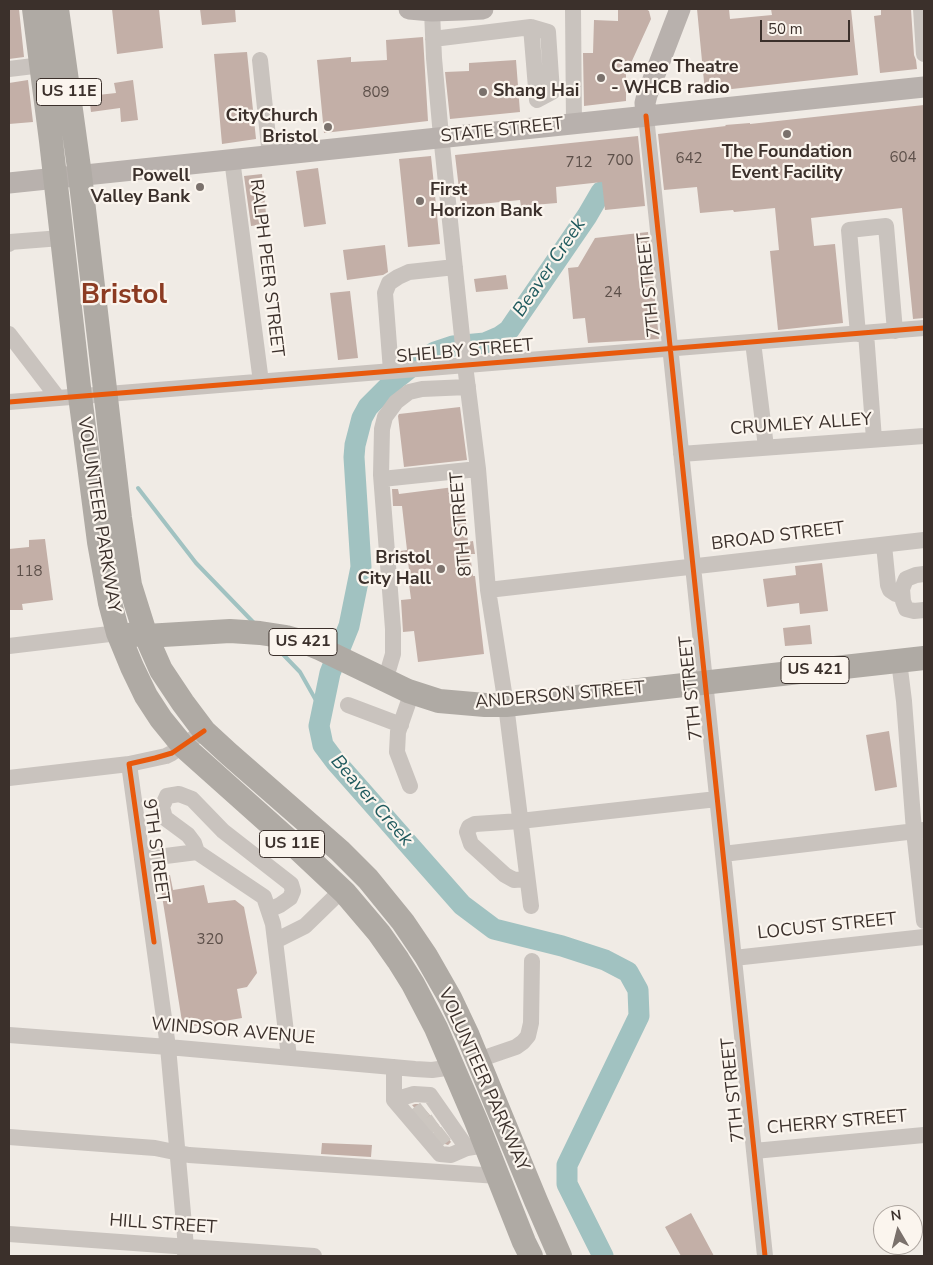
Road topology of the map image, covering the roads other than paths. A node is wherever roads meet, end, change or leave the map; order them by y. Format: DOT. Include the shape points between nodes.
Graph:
graph roads {
  1 [pos="34,9"];
  2 [pos="58,9"];
  3 [pos="409,9"];
  4 [pos="483,9"];
  5 [pos="573,9"];
  6 [pos="680,9"];
  7 [pos="921,9"];
  8 [pos="439,10"];
  9 [pos="433,39"];
  10 [pos="924,54"];
  11 [pos="260,60"];
  12 [pos="42,65"];
  13 [pos="9,69"];
  14 [pos="924,87"];
  15 [pos="646,116"];
  16 [pos="574,124"];
  17 [pos="539,127"];
  18 [pos="441,138"];
  19 [pos="270,156"];
  20 [pos="232,159"];
  21 [pos="80,175"];
  22 [pos="55,178"];
  23 [pos="9,183"];
  24 [pos="61,238"];
  25 [pos="9,244"];
  26 [pos="455,267"];
  27 [pos="924,328"];
  28 [pos="895,331"];
  29 [pos="862,333"];
  30 [pos="9,334"];
  31 [pos="753,342"];
  32 [pos="670,349"];
  33 [pos="465,361"];
  34 [pos="415,369"];
  35 [pos="391,372"];
  36 [pos="261,382"];
  37 [pos="468,387"];
  38 [pos="416,390"];
  39 [pos="106,394"];
  40 [pos="69,397"];
  41 [pos="9,402"];
  42 [pos="924,436"];
  43 [pos="874,440"];
  44 [pos="766,447"];
  45 [pos="681,454"];
  46 [pos="478,469"];
  47 [pos="382,479"];
  48 [pos="924,540"];
  49 [pos="884,544"];
  50 [pos="693,567"];
  51 [pos="924,574"];
  52 [pos="488,590"];
  53 [pos="902,596"];
  54 [pos="924,610"];
  55 [pos="118,632"];
  56 [pos="146,636"];
  57 [pos="9,646"];
  58 [pos="924,658"];
  59 [pos="899,661"];
  60 [pos="385,680"];
  61 [pos="705,683"];
  62 [pos="412,692"];
  63 [pos="348,705"];
  64 [pos="506,705"];
  65 [pos="401,725"];
  66 [pos="204,731"];
  67 [pos="183,746"];
  68 [pos="129,764"];
  69 [pos="9,778"];
  70 [pos="410,786"];
  71 [pos="717,799"];
  72 [pos="520,821"];
  73 [pos="919,830"];
  74 [pos="196,852"];
  75 [pos="723,854"];
  76 [pos="142,859"];
  77 [pos="527,879"];
  78 [pos="342,890"];
  79 [pos="531,906"];
  80 [pos="269,910"];
  81 [pos="924,921"];
  82 [pos="924,937"];
  83 [pos="275,941"];
  84 [pos="734,958"];
  85 [pos="532,961"];
  86 [pos="9,1035"];
  87 [pos="168,1046"];
  88 [pos="289,1057"];
  89 [pos="478,1060"];
  90 [pos="394,1067"];
  91 [pos="453,1067"];
  92 [pos="415,1069"];
  93 [pos="414,1094"];
  94 [pos="394,1100"];
  95 [pos="435,1124"];
  96 [pos="924,1135"];
  97 [pos="9,1137"];
  98 [pos="476,1146"];
  99 [pos="754,1151"];
  100 [pos="177,1153"];
  101 [pos="498,1176"];
  102 [pos="9,1234"];
  103 [pos="185,1252"];
  104 [pos="314,1256"];
  105 [pos="531,1256"];
  106 [pos="560,1256"];
  107 [pos="765,1256"];
  1 -- 12 [label="highway, US 11E"];
  2 -- 21 [label="highway, US 11E"];
  3 -- 8 [label="main road"];
  4 -- 8 [label="main road"];
  5 -- 16 [label="street"];
  6 -- 15 [label="main road" via="647,95"];
  7 -- 10 [label="street"];
  8 -- 9 [label="street, 8TH STREET"];
  9 -- 17 [label="street" via="531,27 548,32 552,92 537,100"];
  9 -- 18 [label="street, 8TH STREET"];
  11 -- 19 [label="street"];
  12 -- 13 [label="street"];
  12 -- 22 [label="highway, US 11E"];
  14 -- 15 [label="main road, STATE STREET"];
  15 -- 16 [label="main road, STATE STREET"];
  15 -- 32 [label="street, 7TH STREET"];
  16 -- 17 [label="main road, STATE STREET"];
  17 -- 18 [label="main road, STATE STREET"];
  18 -- 19 [label="main road, STATE STREET"];
  18 -- 26 [label="street, 8TH STREET"];
  19 -- 20 [label="main road, STATE STREET"];
  20 -- 21 [label="main road, STATE STREET"];
  20 -- 36 [label="street, RALPH PEER STREET"];
  21 -- 22 [label="main road, STATE STREET"];
  21 -- 39 [label="highway, VOLUNTEER PARKWAY / US 11E"];
  22 -- 23 [label="main road, STATE STREET"];
  22 -- 24 [label="highway, VOLUNTEER PARKWAY / US 11E"];
  24 -- 25 [label="street"];
  24 -- 40 [label="highway, VOLUNTEER PARKWAY / US 11E"];
  26 -- 33 [label="street, 8TH STREET"];
  26 -- 35 [label="street" via="409,272 389,283 385,293"];
  27 -- 28 [label="street, SHELBY STREET"];
  28 -- 29 [label="street, SHELBY STREET"];
  28 -- 29 [label="street" via="886,226 849,230"];
  29 -- 31 [label="street, SHELBY STREET"];
  29 -- 43 [label="street"];
  30 -- 40 [label="street"];
  31 -- 32 [label="street, SHELBY STREET"];
  31 -- 44 [label="street"];
  32 -- 33 [label="street, SHELBY STREET"];
  32 -- 45 [label="street, 7TH STREET"];
  33 -- 34 [label="street, SHELBY STREET"];
  33 -- 37 [label="street, 8TH STREET"];
  34 -- 35 [label="street, SHELBY STREET"];
  34 -- 38 [label="street"];
  35 -- 36 [label="street, SHELBY STREET"];
  36 -- 39 [label="street, SHELBY STREET"];
  37 -- 38 [label="street"];
  37 -- 46 [label="street, 8TH STREET"];
  38 -- 47 [label="street" via="396,402 385,417"];
  39 -- 40 [label="street, SHELBY STREET"];
  39 -- 56 [label="highway, VOLUNTEER PARKWAY / US 11E" via="130,585"];
  40 -- 41 [label="street, SHELBY STREET"];
  40 -- 55 [label="highway, VOLUNTEER PARKWAY / US 11E"];
  42 -- 43 [label="street, CRUMLEY ALLEY"];
  43 -- 44 [label="street, CRUMLEY ALLEY"];
  44 -- 45 [label="street, CRUMLEY ALLEY"];
  45 -- 50 [label="street, 7TH STREET"];
  46 -- 47 [label="street"];
  46 -- 52 [label="street, 8TH STREET"];
  47 -- 60 [label="street" via="393,629 393,654"];
  48 -- 49 [label="street, BROAD STREET"];
  49 -- 50 [label="street, BROAD STREET"];
  49 -- 53 [label="street" via="888,585 890,590"];
  50 -- 52 [label="street, BROAD STREET"];
  50 -- 61 [label="street, 7TH STREET"];
  51 -- 53 [label="street" via="906,579"];
  52 -- 64 [label="street, 8TH STREET"];
  53 -- 54 [label="street" via="906,609 914,612"];
  55 -- 56 [label="highway, ANDERSON STREET / US 421"];
  55 -- 57 [label="street"];
  55 -- 67 [label="highway, VOLUNTEER PARKWAY / US 11E" via="146,696"];
  56 -- 60 [label="highway, ANDERSON STREET / US 421" via="212,631 274,635 304,642"];
  56 -- 66 [label="highway, VOLUNTEER PARKWAY / US 11E" via="161,670"];
  58 -- 59 [label="highway, ANDERSON STREET / US 421"];
  59 -- 61 [label="highway, ANDERSON STREET / US 421"];
  59 -- 73 [label="street"];
  60 -- 62 [label="highway, ANDERSON STREET / US 421"];
  61 -- 64 [label="highway, ANDERSON STREET / US 421"];
  61 -- 71 [label="street, 7TH STREET"];
  62 -- 64 [label="highway, ANDERSON STREET / US 421" via="439,701"];
  62 -- 65 [label="street"];
  63 -- 65 [label="street"];
  64 -- 72 [label="street, 8TH STREET"];
  65 -- 70 [label="street" via="397,752"];
  66 -- 67 [label="street"];
  66 -- 89 [label="highway, VOLUNTEER PARKWAY / US 11E" via="340,851 374,886 426,956"];
  67 -- 68 [label="street" via="166,756"];
  67 -- 78 [label="highway, VOLUNTEER PARKWAY / US 11E"];
  68 -- 69 [label="street"];
  68 -- 76 [label="street, 9TH STREET"];
  71 -- 72 [label="street"];
  71 -- 75 [label="street, 7TH STREET"];
  72 -- 77 [label="street, 8TH STREET"];
  72 -- 77 [label="street" via="475,824 467,832 471,844 505,875 514,880"];
  73 -- 75 [label="street"];
  73 -- 81 [label="street"];
  74 -- 76 [label="street"];
  74 -- 80 [label="street" via="264,897"];
  74 -- 80 [label="street" via="188,834 165,818 162,806 167,796 179,794 192,799 223,831 291,884 290,898"];
  75 -- 84 [label="street, 7TH STREET"];
  76 -- 87 [label="street, 9TH STREET"];
  77 -- 79 [label="street, 8TH STREET"];
  78 -- 83 [label="street" via="305,926"];
  78 -- 91 [label="highway, VOLUNTEER PARKWAY / US 11E" via="398,960 427,1010"];
  80 -- 83 [label="street"];
  82 -- 84 [label="street, LOCUST STREET"];
  83 -- 88 [label="street"];
  84 -- 99 [label="street, 7TH STREET"];
  85 -- 89 [label="street" via="528,1036 516,1047"];
  86 -- 87 [label="street, WINDSOR AVENUE"];
  87 -- 88 [label="street, WINDSOR AVENUE"];
  87 -- 100 [label="street, 9TH STREET"];
  88 -- 90 [label="street, WINDSOR AVENUE"];
  89 -- 91 [label="highway"];
  89 -- 106 [label="highway, VOLUNTEER PARKWAY / US 11E"];
  90 -- 92 [label="street, WINDSOR AVENUE"];
  90 -- 94 [label="street"];
  91 -- 92 [label="street, WINDSOR AVENUE"];
  91 -- 95 [label="highway, VOLUNTEER PARKWAY / US 11E"];
  92 -- 93 [label="street"];
  93 -- 94 [label="street"];
  93 -- 95 [label="street" via="430,1094"];
  94 -- 95 [label="street"];
  95 -- 98 [label="highway, VOLUNTEER PARKWAY / US 11E"];
  95 -- 98 [label="street" via="440,1154 451,1155"];
  96 -- 99 [label="street, CHERRY STREET"];
  97 -- 100 [label="street" via="155,1148"];
  98 -- 101 [label="highway, VOLUNTEER PARKWAY / US 11E"];
  99 -- 107 [label="street, 7TH STREET"];
  100 -- 101 [label="street"];
  100 -- 103 [label="street, 9TH STREET"];
  101 -- 105 [label="highway, VOLUNTEER PARKWAY / US 11E"];
  102 -- 103 [label="street, HILL STREET"];
  103 -- 104 [label="street, HILL STREET"];
}
